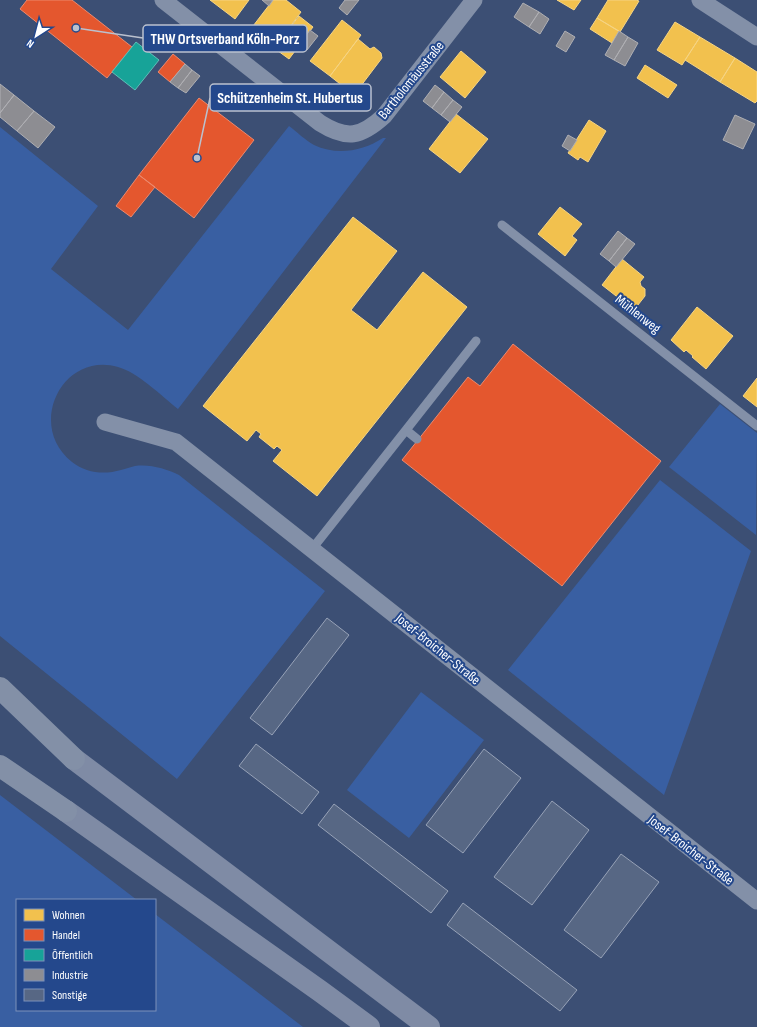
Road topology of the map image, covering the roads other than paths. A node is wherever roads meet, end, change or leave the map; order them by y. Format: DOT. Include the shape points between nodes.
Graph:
graph roads {
  1 [pos="163,0"];
  2 [pos="474,0"];
  3 [pos="700,0"];
  4 [pos="757,37"];
  5 [pos="502,225"];
  6 [pos="476,341"];
  7 [pos="105,422"];
  8 [pos="757,426"];
  9 [pos="406,430"];
  10 [pos="417,439"];
  11 [pos="312,549"];
  12 [pos="0,688"];
  13 [pos="0,703"];
  14 [pos="74,759"];
  15 [pos="0,766"];
  16 [pos="66,812"];
  17 [pos="757,901"];
  18 [pos="369,1027"];
  19 [pos="429,1027"];
  1 -- 2 [label="street, Bartholomäusstraße" via="320,123 332,131 357,134 371,128 384,116"];
  3 -- 4 [label="street"];
  5 -- 8 [label="lane, Mühlenweg"];
  6 -- 9 [label="lane"];
  7 -- 11 [label="street, Josef-Broicher-Straße" via="176,442"];
  9 -- 10 [label="lane"];
  9 -- 11 [label="lane"];
  11 -- 17 [label="street, Josef-Broicher-Straße"];
  12 -- 14 [label="highway"];
  13 -- 14 [label="highway"];
  14 -- 19 [label="main road"];
  15 -- 16 [label="highway"];
  16 -- 18 [label="main road"];
}
